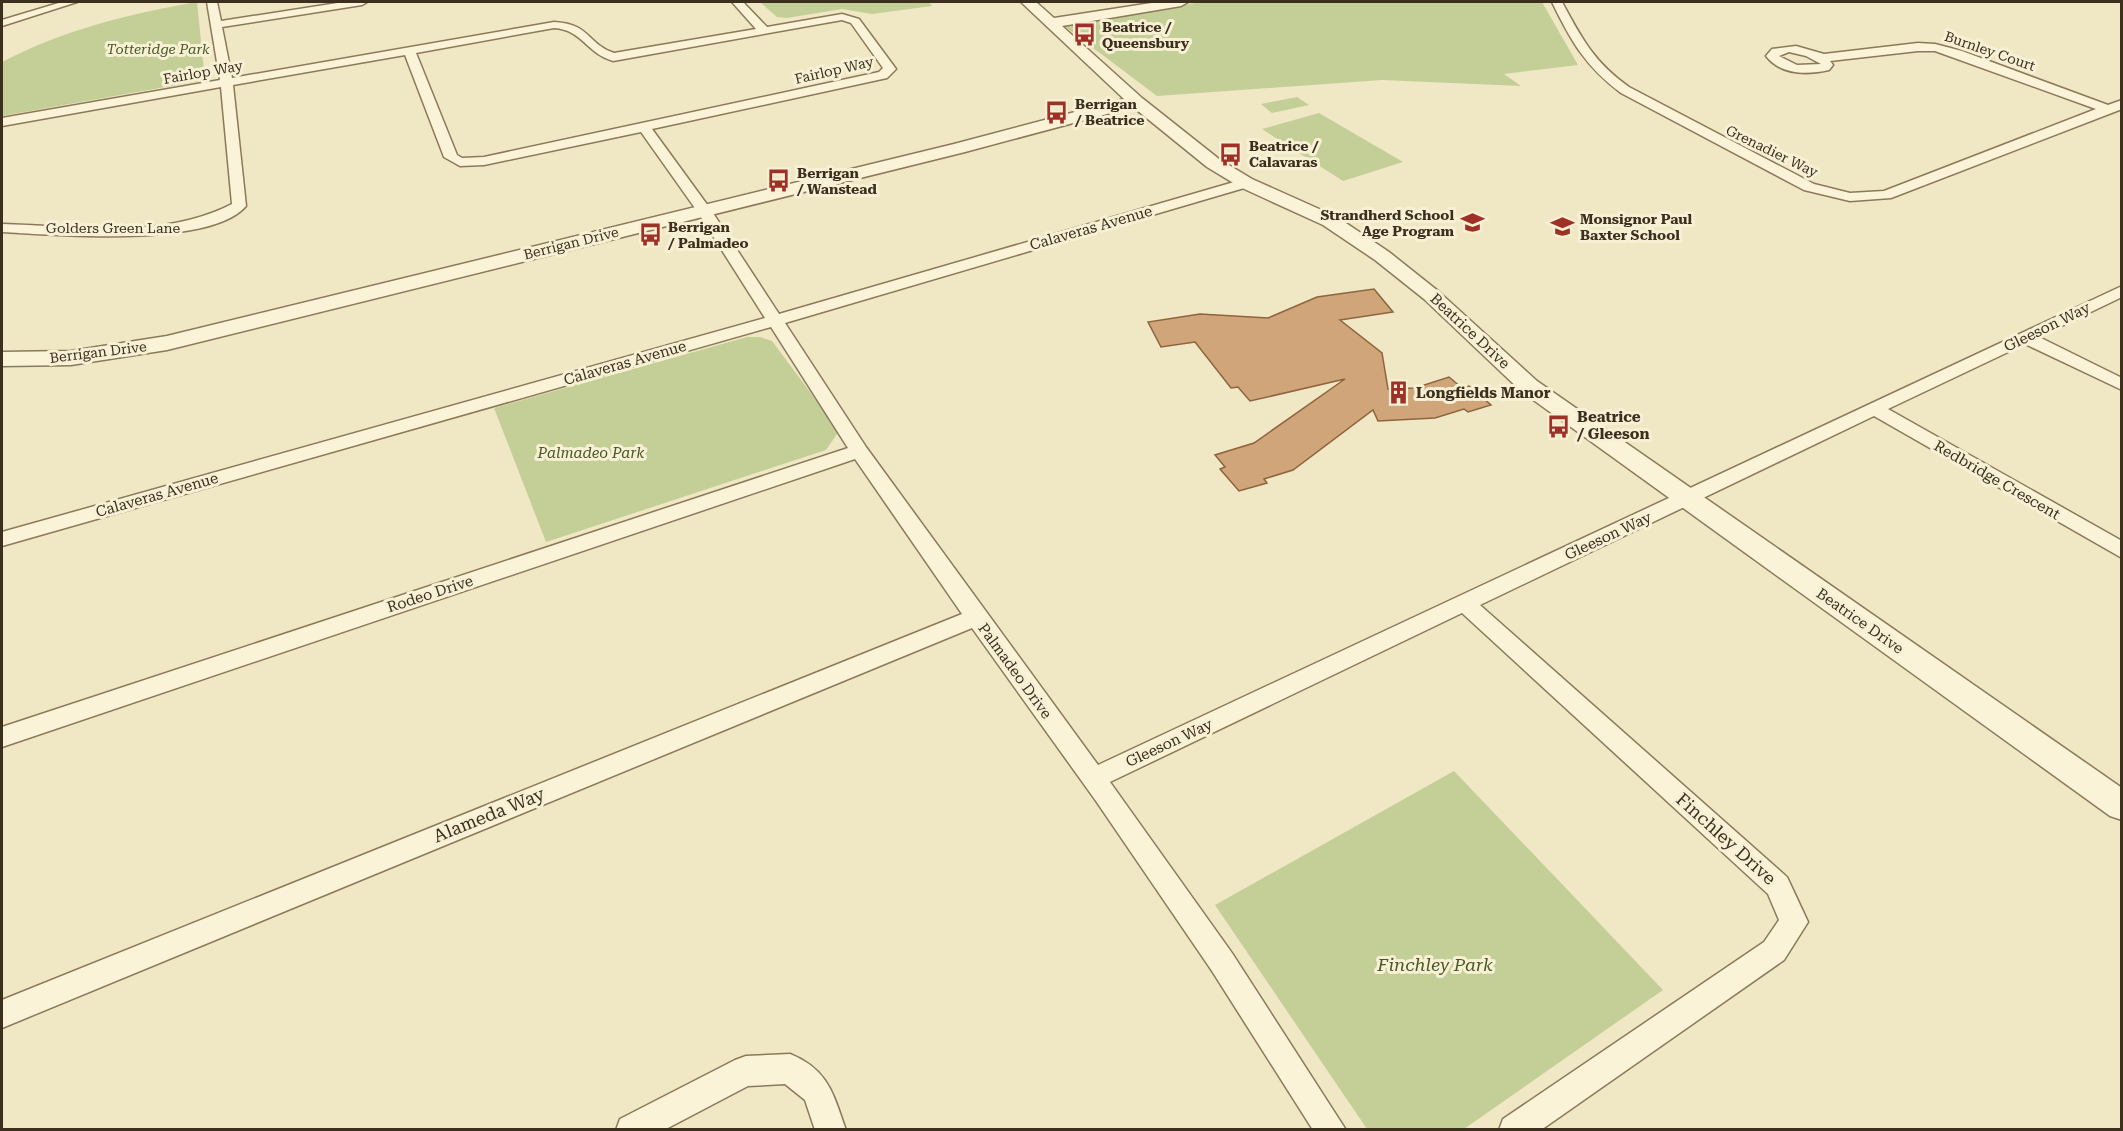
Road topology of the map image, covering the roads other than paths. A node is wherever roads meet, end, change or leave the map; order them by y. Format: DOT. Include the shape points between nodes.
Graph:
graph roads {
  1 [pos="72,2"];
  2 [pos="212,2"];
  3 [pos="362,2"];
  4 [pos="737,2"];
  5 [pos="1028,2"];
  6 [pos="1180,2"];
  7 [pos="1557,2"];
  8 [pos="2,23"];
  9 [pos="1052,23"];
  10 [pos="216,25"];
  11 [pos="763,29"];
  12 [pos="409,51"];
  13 [pos="1822,58"];
  14 [pos="226,83"];
  15 [pos="1136,101"];
  16 [pos="2121,104"];
  17 [pos="2107,109"];
  18 [pos="2,122"];
  19 [pos="644,127"];
  20 [pos="1246,183"];
  21 [pos="704,210"];
  22 [pos="2,228"];
  23 [pos="2121,291"];
  24 [pos="774,321"];
  25 [pos="2025,338"];
  26 [pos="2,359"];
  27 [pos="2121,385"];
  28 [pos="1873,408"];
  29 [pos="859,451"];
  30 [pos="1688,498"];
  31 [pos="2,539"];
  32 [pos="2121,551"];
  33 [pos="1465,604"];
  34 [pos="976,616"];
  35 [pos="2,737"];
  36 [pos="1094,778"];
  37 [pos="2121,806"];
  38 [pos="2,1014"];
  39 [pos="631,1130"];
  40 [pos="831,1130"];
  41 [pos="1331,1130"];
  42 [pos="1514,1130"];
  1 -- 8 [label="street"];
  2 -- 10 [label="street"];
  3 -- 10 [label="street"];
  4 -- 11 [label="street"];
  5 -- 9 [label="street, Beatrice Drive"];
  6 -- 9 [label="street"];
  7 -- 17 [label="street, Grenadier Way" via="1581,47 1613,83 1731,148 1809,187 1836,195 1886,195"];
  9 -- 15 [label="street, Beatrice Drive"];
  10 -- 14 [label="street"];
  11 -- 12 [label="street, Fairlop Way" via="613,57 600,54 579,28 571,25"];
  11 -- 19 [label="street, Fairlop Way" via="842,17 855,21 890,69 868,79"];
  12 -- 14 [label="street, Fairlop Way"];
  12 -- 19 [label="street, Fairlop Way" via="451,157 460,162 484,161"];
  13 -- 17 [label="street, Burnley Court" via="1935,48"];
  14 -- 18 [label="street, Fairlop Way"];
  14 -- 22 [label="street, Golders Green Lane" via="238,206 223,218 159,231"];
  15 -- 20 [label="street, Beatrice Drive" via="1213,163"];
  15 -- 21 [label="street, Berrigan Drive"];
  16 -- 17 [label="street, Grenadier Way"];
  19 -- 21 [label="street, Palmadeo Drive"];
  20 -- 24 [label="street, Calaveras Avenue"];
  20 -- 30 [label="street, Beatrice Drive" via="1330,221 1382,255 1529,386"];
  21 -- 24 [label="street, Palmadeo Drive"];
  21 -- 26 [label="street, Berrigan Drive" via="167,343 71,358"];
  23 -- 25 [label="street, Gleeson Way"];
  24 -- 29 [label="street, Palmadeo Drive"];
  24 -- 31 [label="street, Calaveras Avenue"];
  25 -- 27 [label="street"];
  25 -- 28 [label="street, Gleeson Way"];
  28 -- 30 [label="street, Gleeson Way"];
  28 -- 32 [label="street, Redbridge Crescent"];
  29 -- 34 [label="street, Palmadeo Drive"];
  29 -- 35 [label="street, Rodeo Drive"];
  30 -- 33 [label="street, Gleeson Way"];
  30 -- 37 [label="street, Beatrice Drive"];
  33 -- 36 [label="street, Gleeson Way"];
  33 -- 42 [label="street, Finchley Drive" via="1778,886 1794,922 1774,951"];
  34 -- 36 [label="street, Palmadeo Drive"];
  34 -- 38 [label="street, Alameda Way"];
  36 -- 41 [label="street, Palmadeo Drive" via="1222,962"];
  39 -- 40 [label="street" via="746,1071 790,1069 816,1090"];
}
